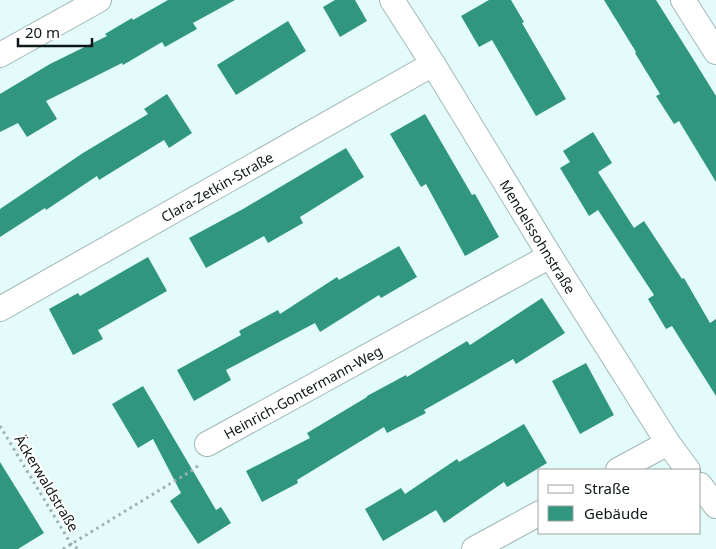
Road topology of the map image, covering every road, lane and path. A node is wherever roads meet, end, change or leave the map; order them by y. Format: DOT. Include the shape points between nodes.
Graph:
graph roads {
  1 [pos="99,0"];
  2 [pos="392,0"];
  3 [pos="683,0"];
  4 [pos="716,52"];
  5 [pos="0,55"];
  6 [pos="433,64"];
  7 [pos="550,256"];
  8 [pos="0,309"];
  9 [pos="0,426"];
  10 [pos="668,443"];
  11 [pos="207,444"];
  12 [pos="620,469"];
  13 [pos="687,469"];
  14 [pos="701,486"];
  15 [pos="716,506"];
  16 [pos="538,514"];
  17 [pos="71,544"];
  18 [pos="63,549"];
  19 [pos="78,549"];
  20 [pos="474,549"];
  1 -- 5 [label="street"];
  2 -- 6 [label="street, Mendelssohnstraße"];
  3 -- 4 [label="street"];
  6 -- 7 [label="street, Mendelssohnstraße"];
  6 -- 8 [label="street, Clara-Zetkin-Straße"];
  7 -- 10 [label="street, Mendelssohnstraße"];
  7 -- 11 [label="street, Heinrich-Gontermann-Weg"];
  9 -- 17 [label="path, Äckerwaldstraße"];
  10 -- 12 [label="street"];
  10 -- 13 [label="street, Mendelssohnstraße"];
  11 -- 17 [label="path, Heinrich-Gontermann-Weg" via="196,468"];
  14 -- 15 [label="street"];
  16 -- 20 [label="street"];
  17 -- 18 [label="path, Heinrich-Gontermann-Weg"];
  17 -- 19 [label="path, Äckerwaldstraße"];
}
